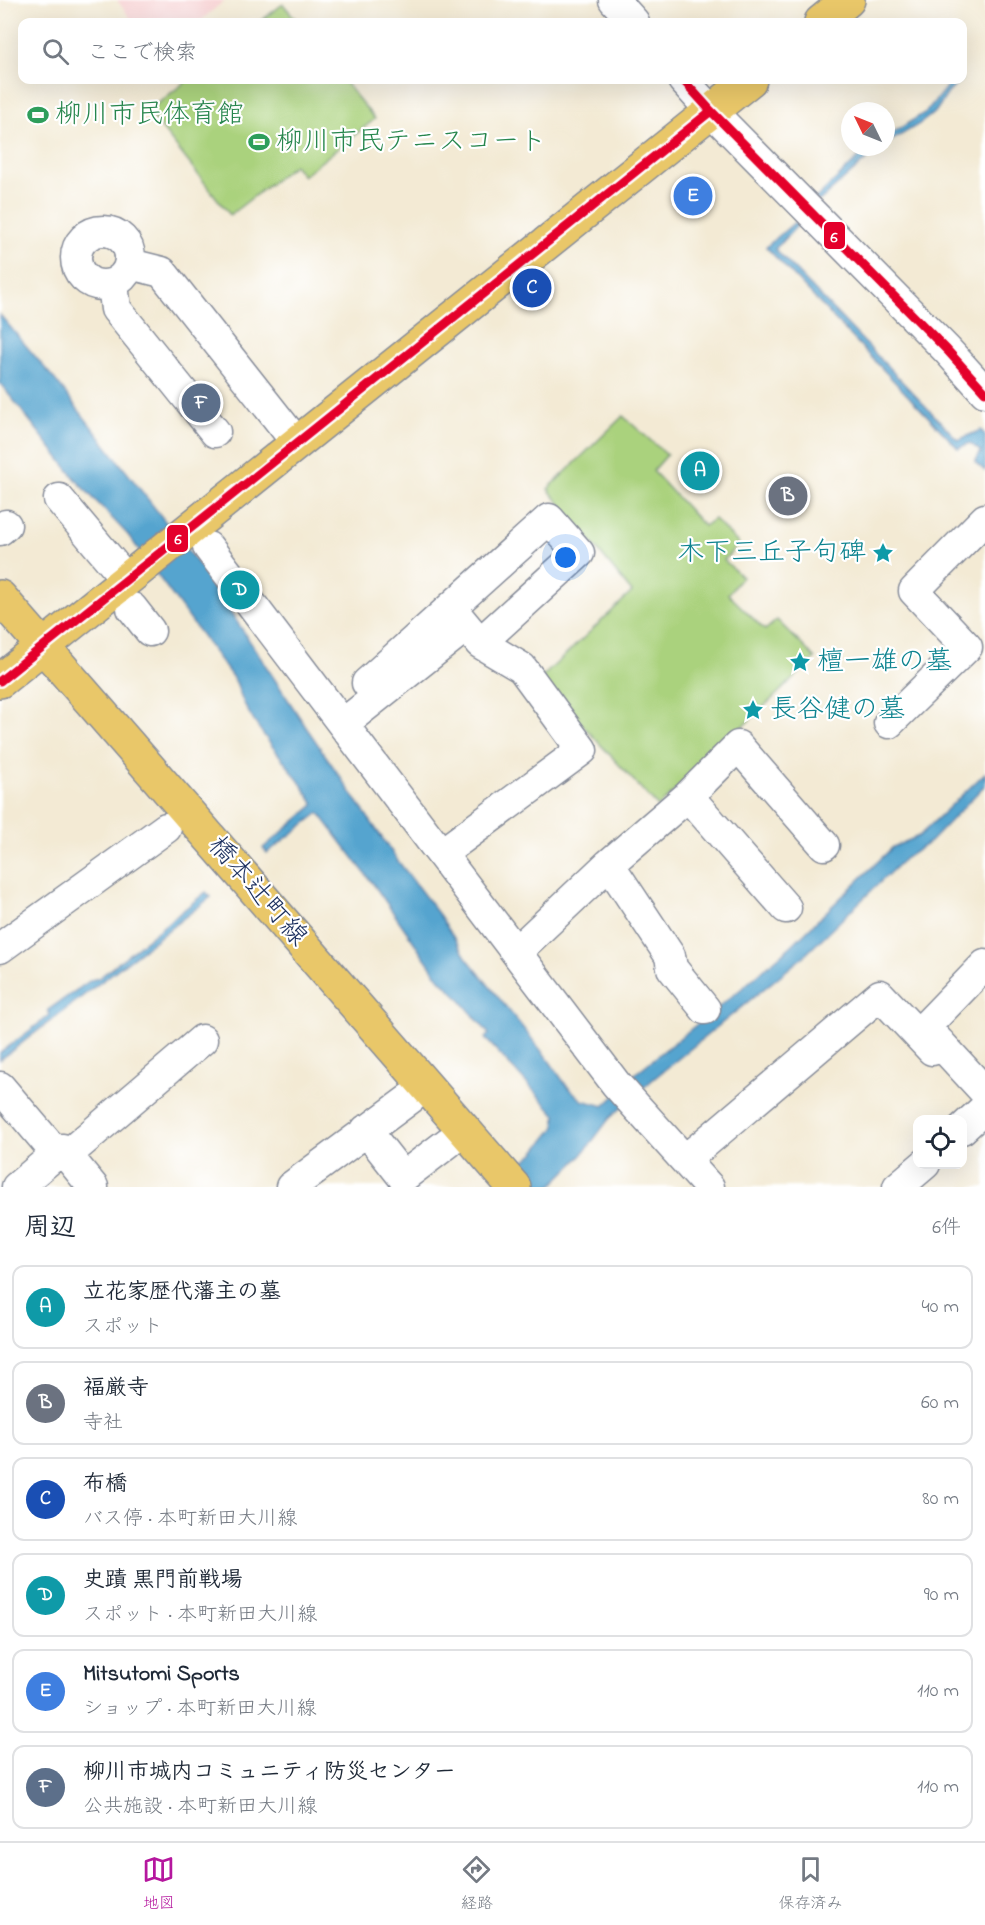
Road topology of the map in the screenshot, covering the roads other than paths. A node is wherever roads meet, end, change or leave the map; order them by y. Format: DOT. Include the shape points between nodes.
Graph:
graph roads {
  1 [pos="614,0"];
  2 [pos="848,0"];
  3 [pos="630,18"];
  4 [pos="826,18"];
  5 [pos="687,84"];
  6 [pos="745,84"];
  7 [pos="711,111"];
  8 [pos="984,388"];
  9 [pos="215,432"];
  10 [pos="297,443"];
  11 [pos="58,499"];
  12 [pos="985,519"];
  13 [pos="195,542"];
  14 [pos="0,597"];
  15 [pos="138,597"];
  16 [pos="42,647"];
  17 [pos="0,681"];
  18 [pos="889,723"];
  19 [pos="343,724"];
  20 [pos="688,796"];
  21 [pos="166,828"];
  22 [pos="824,845"];
  23 [pos="441,854"];
  24 [pos="609,864"];
  25 [pos="786,908"];
  26 [pos="0,948"];
  27 [pos="516,952"];
  28 [pos="985,965"];
  29 [pos="705,1009"];
  30 [pos="202,1040"];
  31 [pos="940,1043"];
  32 [pos="0,1087"];
  33 [pos="985,1092"];
  34 [pos="411,1098"];
  35 [pos="985,1108"];
  36 [pos="40,1114"];
  37 [pos="967,1125"];
  38 [pos="366,1130"];
  39 [pos="449,1142"];
  40 [pos="62,1152"];
  41 [pos="685,1160"];
  42 [pos="920,1169"];
  43 [pos="508,1181"];
  44 [pos="17,1187"];
  45 [pos="93,1187"];
  46 [pos="291,1187"];
  47 [pos="709,1187"];
  48 [pos="898,1187"];
  1 -- 3 [label="street"];
  2 -- 4 [label="main road"];
  5 -- 7 [label="street"];
  6 -- 7 [label="main road"];
  7 -- 8 [label="street"];
  7 -- 10 [label="main road"];
  9 -- 10 [label="street" via="116,309 121,274 162,272"];
  10 -- 13 [label="main road"];
  11 -- 15 [label="street"];
  12 -- 18 [label="street" via="914,591 967,647"];
  13 -- 15 [label="main road"];
  13 -- 19 [label="street"];
  14 -- 16 [label="main road, 橋本辻町線"];
  15 -- 16 [label="main road"];
  16 -- 17 [label="main road"];
  16 -- 43 [label="main road, 橋本辻町線"];
  19 -- 23 [label="street"];
  19 -- 23 [label="street" via="455,629 522,668 582,750"];
  20 -- 22 [label="street" via="738,746"];
  20 -- 24 [label="street"];
  20 -- 25 [label="street"];
  21 -- 26 [label="street"];
  23 -- 27 [label="street"];
  24 -- 27 [label="street"];
  24 -- 29 [label="street" via="670,956 672,968"];
  27 -- 41 [label="street" via="616,1084"];
  28 -- 31 [label="street" via="925,1027"];
  30 -- 40 [label="street"];
  31 -- 33 [label="street"];
  31 -- 41 [label="street" via="932,1050 880,994"];
  32 -- 40 [label="street"];
  34 -- 38 [label="street"];
  35 -- 37 [label="street"];
  36 -- 40 [label="street"];
  38 -- 39 [label="street" via="403,1177"];
  38 -- 46 [label="street"];
  40 -- 44 [label="street"];
  40 -- 45 [label="street"];
  41 -- 47 [label="street"];
  42 -- 48 [label="street"];
}
